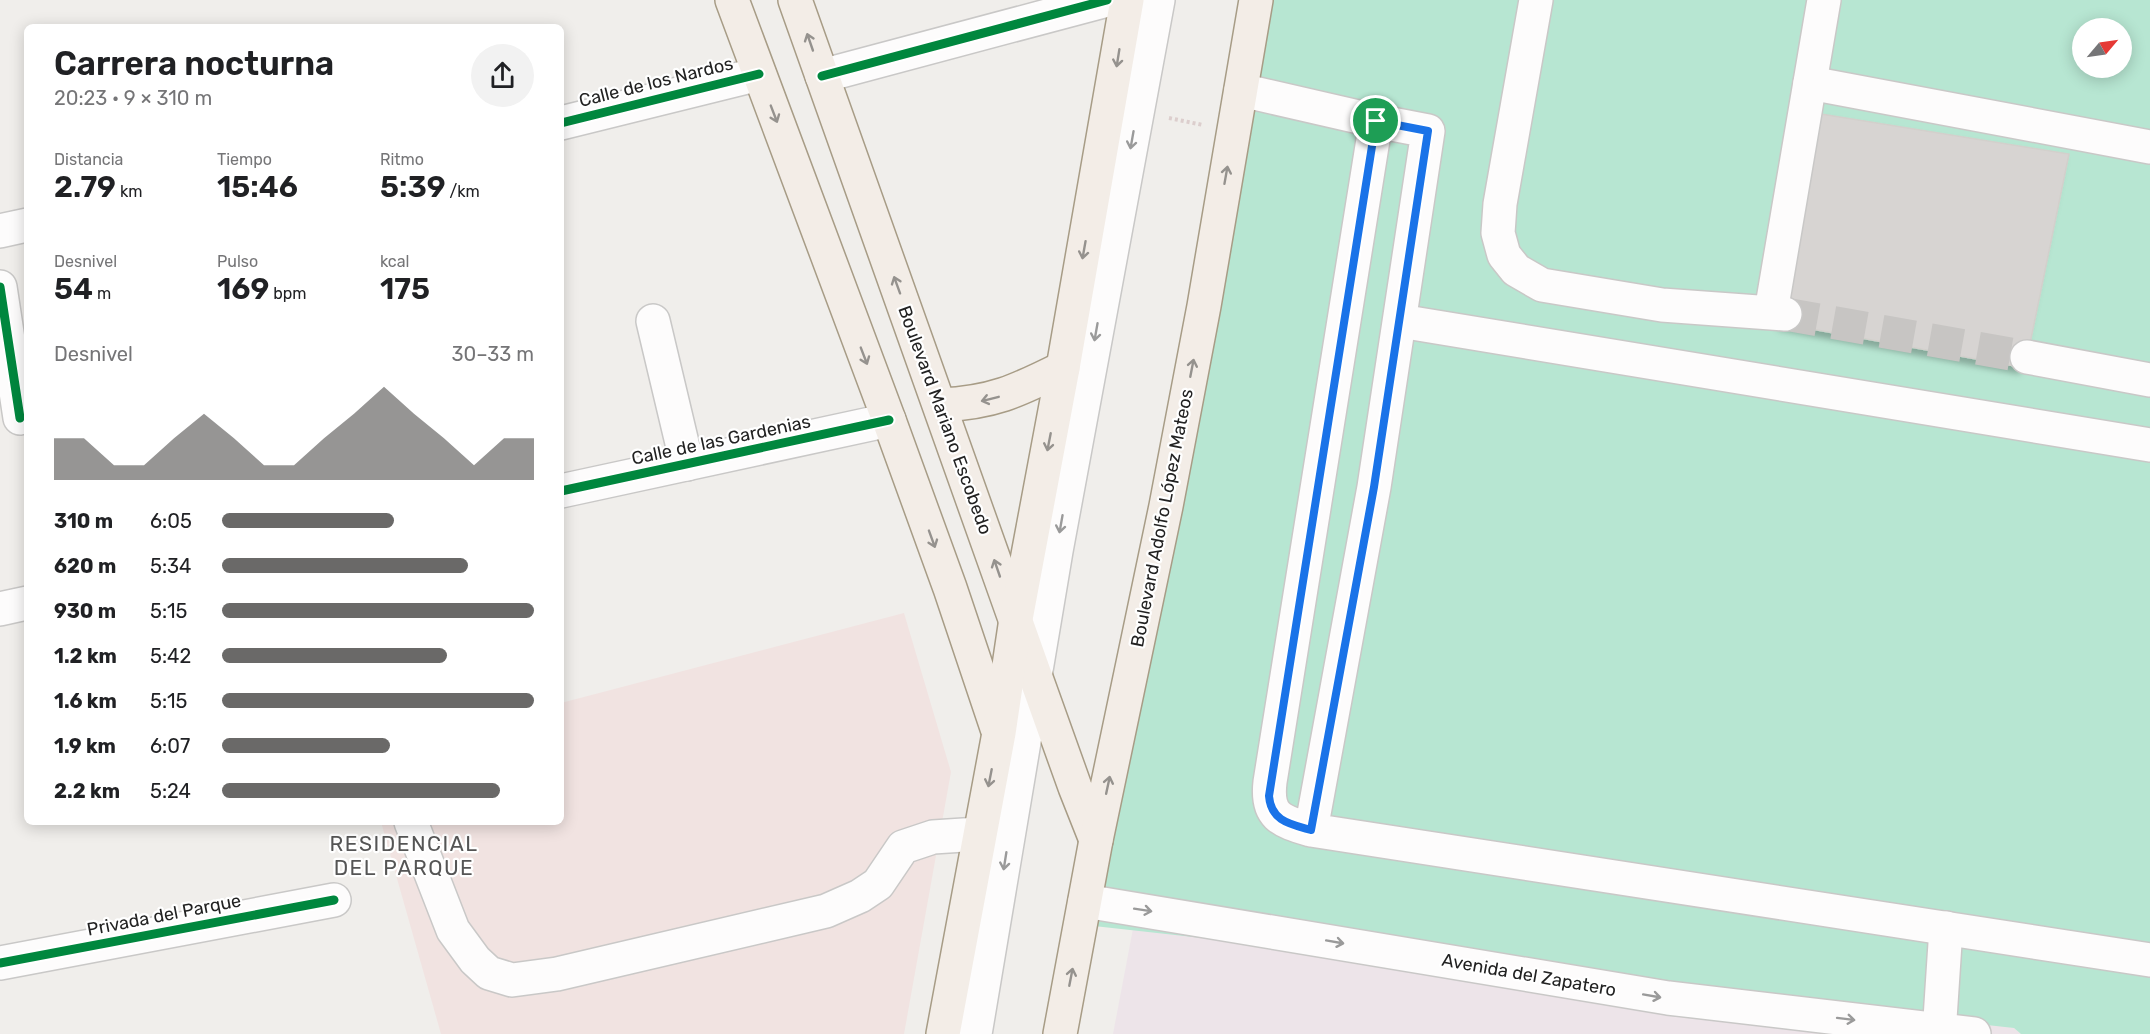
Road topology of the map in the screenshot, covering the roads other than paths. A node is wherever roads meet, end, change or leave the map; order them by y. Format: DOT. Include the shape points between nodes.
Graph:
graph roads {
  1 [pos="732,0"];
  2 [pos="795,0"];
  3 [pos="1107,0"];
  4 [pos="1127,0"];
  5 [pos="1158,0"];
  6 [pos="1256,0"];
  7 [pos="1536,0"];
  8 [pos="1824,0"];
  9 [pos="759,74"];
  10 [pos="822,75"];
  11 [pos="1810,83"];
  12 [pos="1241,90"];
  13 [pos="1376,121"];
  14 [pos="564,122"];
  15 [pos="2150,147"];
  16 [pos="24,226"];
  17 [pos="0,231"];
  18 [pos="0,287"];
  19 [pos="653,321"];
  20 [pos="1400,321"];
  21 [pos="2027,357"];
  22 [pos="1063,368"];
  23 [pos="2150,381"];
  24 [pos="940,405"];
  25 [pos="20,418"];
  26 [pos="889,420"];
  27 [pos="2150,445"];
  28 [pos="687,464"];
  29 [pos="564,490"];
  30 [pos="24,604"];
  31 [pos="0,609"];
  32 [pos="1016,620"];
  33 [pos="1035,678"];
  34 [pos="999,734"];
  35 [pos="412,825"];
  36 [pos="1311,830"];
  37 [pos="979,834"];
  38 [pos="1096,840"];
  39 [pos="334,900"];
  40 [pos="1085,901"];
  41 [pos="1946,928"];
  42 [pos="2150,960"];
  43 [pos="0,963"];
  44 [pos="1939,1032"];
  45 [pos="943,1034"];
  46 [pos="975,1034"];
  47 [pos="1060,1034"];
  48 [pos="1974,1034"];
  1 -- 9 [label="main road"];
  10 -- 2 [label="main road, Boulevard Mariano Escobedo, one-way"];
  3 -- 10 [label="street"];
  4 -- 22 [label="main road, one-way"];
  5 -- 33 [label="street, one-way"];
  6 -- 12 [label="main road, Boulevard Adolfo López Mateos"];
  7 -- 11 [label="street" via="1497,233 1504,255 1516,270 1542,285 1662,304 1778,313"];
  8 -- 11 [label="street"];
  9 -- 14 [label="street, Calle de los Nardos"];
  9 -- 26 [label="main road, one-way"];
  24 -- 10 [label="main road, Boulevard Mariano Escobedo, one-way"];
  11 -- 15 [label="street"];
  12 -- 13 [label="street"];
  38 -- 12 [label="main road, Boulevard Adolfo López Mateos, one-way" via="1166,506"];
  13 -- 20 [label="street" via="1428,131"];
  13 -- 36 [label="street" via="1269,796 1275,814"];
  16 -- 17 [label="street"];
  18 -- 25 [label="street"];
  19 -- 28 [label="street"];
  20 -- 27 [label="street"];
  20 -- 36 [label="street"];
  21 -- 23 [label="street"];
  22 -- 24 [label="main road, one-way" via="999,397 971,404"];
  22 -- 32 [label="main road, one-way"];
  32 -- 24 [label="main road, Boulevard Mariano Escobedo, one-way"];
  26 -- 28 [label="street, Calle de las Gardenias"];
  26 -- 34 [label="main road, one-way"];
  28 -- 29 [label="street, Calle de las Gardenias"];
  30 -- 31 [label="street"];
  32 -- 33 [label="main road, Boulevard Mariano Escobedo"];
  32 -- 34 [label="main road"];
  33 -- 38 [label="main road, Boulevard Mariano Escobedo"];
  33 -- 46 [label="street, one-way"];
  34 -- 37 [label="main road, one-way"];
  35 -- 37 [label="street" via="453,930 489,973 512,980 557,975 826,911 878,884 903,847 933,837"];
  36 -- 41 [label="street"];
  37 -- 45 [label="main road"];
  38 -- 40 [label="main road, Boulevard Adolfo López Mateos"];
  39 -- 43 [label="street, Privada del Parque"];
  40 -- 44 [label="street, Avenida del Zapatero, one-way" via="1668,998"];
  47 -- 40 [label="main road, Boulevard Adolfo López Mateos, one-way"];
  41 -- 42 [label="street"];
  41 -- 44 [label="street"];
  44 -- 48 [label="street, Avenida del Zapatero"];
}
